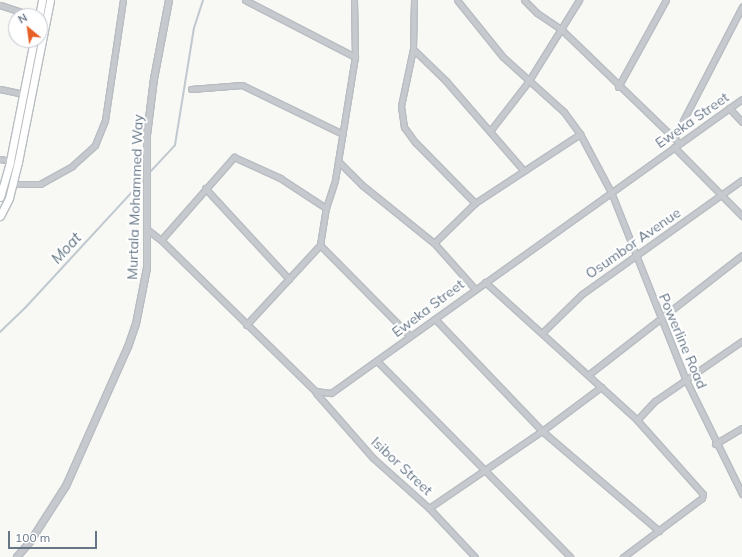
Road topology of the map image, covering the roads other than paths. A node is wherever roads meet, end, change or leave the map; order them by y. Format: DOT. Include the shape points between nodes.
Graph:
graph roads {
  1 [pos="50,0"];
  2 [pos="123,0"];
  3 [pos="169,0"];
  4 [pos="245,0"];
  5 [pos="354,0"];
  6 [pos="414,0"];
  7 [pos="457,0"];
  8 [pos="524,0"];
  9 [pos="579,0"];
  10 [pos="666,0"];
  11 [pos="742,7"];
  12 [pos="561,29"];
  13 [pos="32,48"];
  14 [pos="413,49"];
  15 [pos="355,57"];
  16 [pos="528,82"];
  17 [pos="618,87"];
  18 [pos="0,89"];
  19 [pos="191,89"];
  20 [pos="23,94"];
  21 [pos="742,99"];
  22 [pos="729,108"];
  23 [pos="742,122"];
  24 [pos="490,131"];
  25 [pos="343,134"];
  26 [pos="580,134"];
  27 [pos="674,138"];
  28 [pos="679,143"];
  29 [pos="674,147"];
  30 [pos="0,159"];
  31 [pos="10,161"];
  32 [pos="338,161"];
  33 [pos="524,170"];
  34 [pos="742,180"];
  35 [pos="13,184"];
  36 [pos="205,188"];
  37 [pos="611,192"];
  38 [pos="720,196"];
  39 [pos="0,197"];
  40 [pos="475,203"];
  41 [pos="326,208"];
  42 [pos="0,216"];
  43 [pos="742,216"];
  44 [pos="148,230"];
  45 [pos="160,240"];
  46 [pos="434,243"];
  47 [pos="320,245"];
  48 [pos="742,255"];
  49 [pos="635,256"];
  50 [pos="290,279"];
  51 [pos="485,282"];
  52 [pos="475,289"];
  53 [pos="435,319"];
  54 [pos="660,321"];
  55 [pos="246,326"];
  56 [pos="543,332"];
  57 [pos="410,336"];
  58 [pos="742,341"];
  59 [pos="378,362"];
  60 [pos="588,375"];
  61 [pos="686,380"];
  62 [pos="601,387"];
  63 [pos="315,391"];
  64 [pos="636,420"];
  65 [pos="742,428"];
  66 [pos="542,431"];
  67 [pos="715,444"];
  68 [pos="484,468"];
  69 [pos="742,494"];
  70 [pos="428,508"];
  71 [pos="659,531"];
  72 [pos="17,557"];
  73 [pos="475,557"];
  74 [pos="570,557"];
  75 [pos="623,557"];
  1 -- 35 [label="main road"];
  2 -- 35 [label="street" via="105,120 95,145 72,166 40,184"];
  3 -- 44 [label="street, Murtala Mohammed Way" via="154,79 147,135"];
  4 -- 15 [label="street"];
  5 -- 15 [label="street"];
  6 -- 14 [label="street"];
  7 -- 16 [label="street, Powerline Road" via="503,57"];
  8 -- 12 [label="street"];
  9 -- 12 [label="street"];
  10 -- 17 [label="street"];
  11 -- 27 [label="street"];
  12 -- 16 [label="street"];
  12 -- 17 [label="street"];
  13 -- 20 [label="main road"];
  14 -- 24 [label="street" via="446,81"];
  14 -- 40 [label="street" via="401,106 404,127 415,142"];
  15 -- 25 [label="street"];
  16 -- 24 [label="street"];
  16 -- 26 [label="street, Powerline Road" via="564,112"];
  17 -- 27 [label="street"];
  18 -- 20 [label="street"];
  19 -- 25 [label="street" via="242,85"];
  20 -- 31 [label="main road"];
  21 -- 22 [label="street, Eweka Street"];
  22 -- 23 [label="street"];
  22 -- 28 [label="street, Eweka Street"];
  24 -- 33 [label="street"];
  25 -- 32 [label="street"];
  26 -- 33 [label="street"];
  26 -- 37 [label="street, Powerline Road"];
  27 -- 28 [label="street"];
  28 -- 29 [label="street, Eweka Street"];
  29 -- 37 [label="street, Eweka Street"];
  29 -- 38 [label="street"];
  30 -- 31 [label="street"];
  31 -- 39 [label="main road"];
  32 -- 41 [label="street"];
  32 -- 46 [label="street" via="362,185"];
  33 -- 40 [label="street"];
  34 -- 38 [label="street, Osumbor Avenue"];
  35 -- 42 [label="main road"];
  36 -- 41 [label="street" via="236,156 280,178"];
  36 -- 45 [label="street"];
  36 -- 50 [label="street"];
  37 -- 49 [label="street, Powerline Road"];
  37 -- 51 [label="street, Eweka Street"];
  38 -- 43 [label="street"];
  38 -- 49 [label="street, Osumbor Avenue"];
  40 -- 46 [label="street"];
  41 -- 47 [label="street"];
  44 -- 45 [label="street"];
  44 -- 72 [label="street, Murtala Mohammed Way" via="147,268 141,302 128,347 66,486 30,542"];
  45 -- 55 [label="street"];
  46 -- 52 [label="street"];
  47 -- 50 [label="street"];
  47 -- 57 [label="street"];
  48 -- 54 [label="street"];
  49 -- 54 [label="street, Powerline Road"];
  49 -- 56 [label="street, Osumbor Avenue" via="582,294"];
  50 -- 55 [label="street"];
  51 -- 52 [label="street, Eweka Street"];
  51 -- 56 [label="street"];
  52 -- 53 [label="street, Eweka Street"];
  53 -- 57 [label="street, Eweka Street"];
  53 -- 66 [label="street"];
  54 -- 60 [label="street"];
  54 -- 61 [label="street, Powerline Road"];
  55 -- 63 [label="street"];
  56 -- 60 [label="street"];
  57 -- 59 [label="street, Eweka Street"];
  58 -- 61 [label="street"];
  59 -- 63 [label="street, Eweka Street" via="331,393"];
  59 -- 68 [label="street"];
  60 -- 62 [label="street"];
  61 -- 64 [label="street" via="655,401"];
  61 -- 67 [label="street, Powerline Road"];
  62 -- 64 [label="street"];
  62 -- 66 [label="street"];
  63 -- 70 [label="street, Isibor Street" via="374,458"];
  64 -- 71 [label="street" via="703,494 702,498"];
  65 -- 67 [label="street"];
  66 -- 68 [label="street"];
  66 -- 71 [label="street"];
  67 -- 69 [label="street, Powerline Road"];
  68 -- 70 [label="street"];
  68 -- 74 [label="street"];
  70 -- 73 [label="street, Isibor Street"];
  71 -- 75 [label="street"];
}
